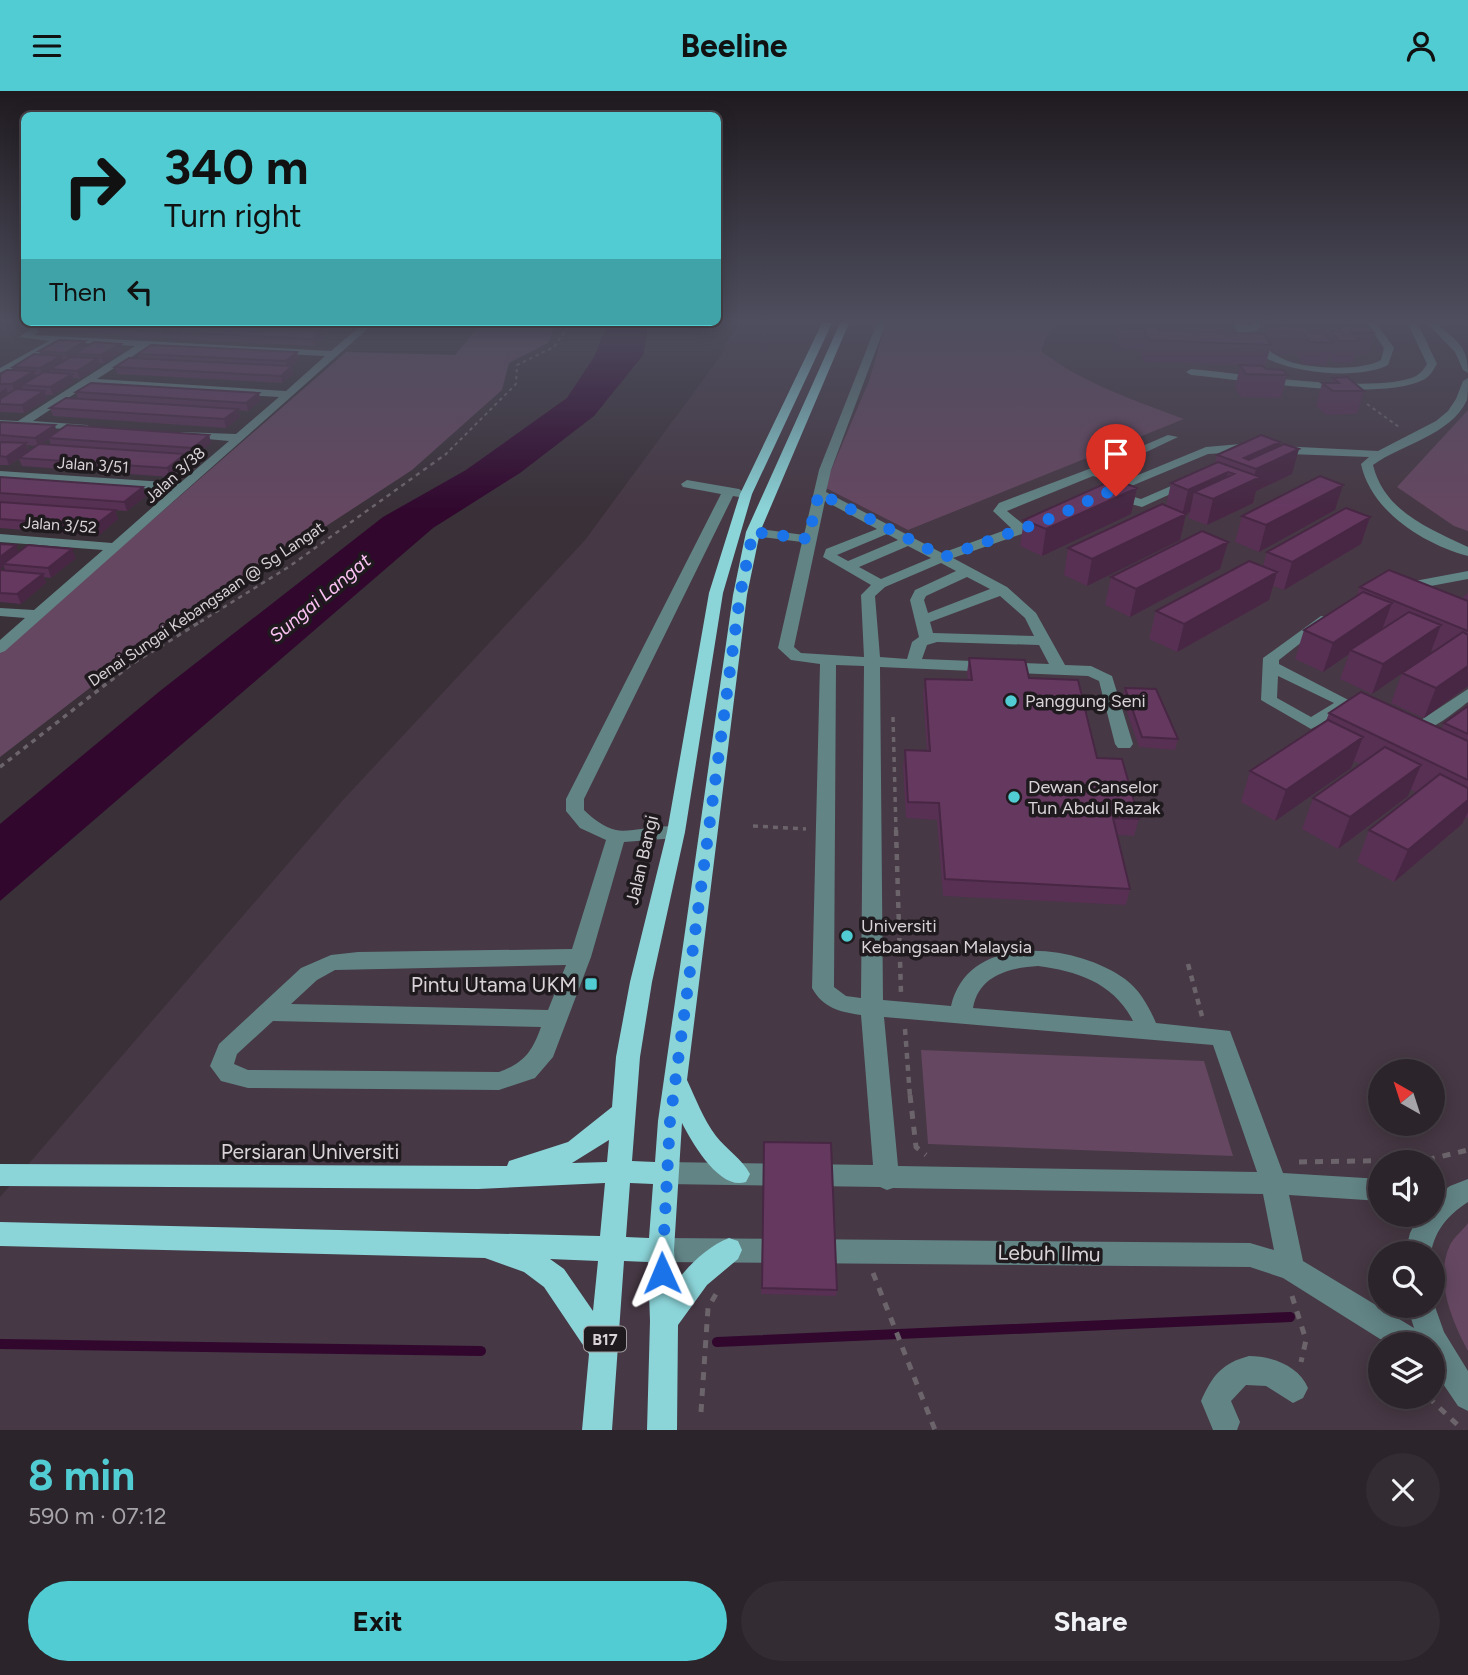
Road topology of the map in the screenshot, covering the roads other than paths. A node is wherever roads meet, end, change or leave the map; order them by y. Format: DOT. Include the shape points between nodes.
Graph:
graph roads {
  1 [pos="81,385"];
  2 [pos="146,385"];
  3 [pos="299,385"];
  4 [pos="797,385"];
  5 [pos="817,385"];
  6 [pos="857,385"];
  7 [pos="1467,385"];
  8 [pos="289,394"];
  9 [pos="0,423"];
  10 [pos="20,424"];
  11 [pos="73,428"];
  12 [pos="101,429"];
  13 [pos="170,433"];
  14 [pos="1172,437"];
  15 [pos="240,438"];
  16 [pos="51,443"];
  17 [pos="1378,454"];
  18 [pos="21,463"];
  19 [pos="1093,472"];
  20 [pos="1,476"];
  21 [pos="687,484"];
  22 [pos="1125,484"];
  23 [pos="1182,486"];
  24 [pos="184,487"];
  25 [pos="729,491"];
  26 [pos="1106,492"];
  27 [pos="819,493"];
  28 [pos="746,494"];
  29 [pos="1091,502"];
  30 [pos="1057,516"];
  31 [pos="1020,528"];
  32 [pos="888,529"];
  33 [pos="753,532"];
  34 [pos="0,538"];
  35 [pos="808,539"];
  36 [pos="910,540"];
  37 [pos="117,547"];
  38 [pos="1468,552"];
  39 [pos="944,557"];
  40 [pos="847,567"];
  41 [pos="970,571"];
  42 [pos="1468,575"];
  43 [pos="880,584"];
  44 [pos="1002,590"];
  45 [pos="1387,590"];
  46 [pos="1340,609"];
  47 [pos="0,612"];
  48 [pos="38,615"];
  49 [pos="923,620"];
  50 [pos="927,638"];
  51 [pos="1045,641"];
  52 [pos="0,648"];
  53 [pos="828,660"];
  54 [pos="872,662"];
  55 [pos="913,663"];
  56 [pos="1271,666"];
  57 [pos="1059,669"];
  58 [pos="1468,694"];
  59 [pos="1345,704"];
  60 [pos="1124,744"];
  61 [pos="676,832"];
  62 [pos="616,837"];
  63 [pos="580,957"];
  64 [pos="872,1007"];
  65 [pos="265,1012"];
  66 [pos="961,1015"];
  67 [pos="557,1019"];
  68 [pos="1149,1031"];
  69 [pos="677,1083"];
  70 [pos="624,1111"];
  71 [pos="619,1172"];
  72 [pos="1270,1172"];
  73 [pos="666,1173"];
  74 [pos="737,1174"];
  75 [pos="0,1175"];
  76 [pos="478,1178"];
  77 [pos="887,1179"];
  78 [pos="1368,1188"];
  79 [pos="1452,1193"];
  80 [pos="0,1234"];
  81 [pos="1420,1241"];
  82 [pos="475,1244"];
  83 [pos="612,1248"];
  84 [pos="661,1249"];
  85 [pos="729,1250"];
  86 [pos="1289,1276"];
  87 [pos="664,1321"];
  88 [pos="1392,1332"];
  89 [pos="604,1351"];
  90 [pos="1445,1367"];
  91 [pos="1297,1377"];
  92 [pos="1468,1396"];
  93 [pos="1224,1422"];
  94 [pos="597,1430"];
  95 [pos="662,1430"];
  1 -- 10 [label="street"];
  2 -- 8 [label="street"];
  3 -- 8 [label="street, Jalan 3/38"];
  4 -- 28 [label="main road, Jalan Bangi / B17"];
  5 -- 33 [label="main road"];
  6 -- 27 [label="street"];
  7 -- 17 [label="street" via="1465,398 1451,416 1420,437"];
  8 -- 15 [label="street, Jalan 3/38"];
  9 -- 10 [label="street"];
  10 -- 11 [label="street"];
  11 -- 12 [label="street"];
  11 -- 16 [label="street"];
  13 -- 15 [label="street"];
  14 -- 19 [label="street"];
  15 -- 24 [label="street, Jalan 3/38"];
  17 -- 22 [label="street" via="1223,449 1189,457"];
  17 -- 38 [label="street" via="1367,464 1375,495 1433,535"];
  18 -- 20 [label="street"];
  19 -- 22 [label="street"];
  19 -- 31 [label="street" via="1004,506 999,511"];
  20 -- 24 [label="street, Jalan 3/51"];
  21 -- 25 [label="street"];
  22 -- 26 [label="street"];
  23 -- 26 [label="street" via="1138,503"];
  24 -- 37 [label="street, Jalan 3/38"];
  25 -- 28 [label="street"];
  25 -- 62 [label="street" via="575,799 575,811 587,824"];
  26 -- 29 [label="street"];
  27 -- 32 [label="street"];
  27 -- 35 [label="street"];
  28 -- 61 [label="main road, Jalan Bangi / B17" via="716,593"];
  30 -- 31 [label="street"];
  31 -- 39 [label="street"];
  32 -- 36 [label="street"];
  32 -- 40 [label="street" via="831,552 830,558"];
  33 -- 35 [label="street"];
  33 -- 69 [label="main road" via="731,661"];
  34 -- 37 [label="street, Jalan 3/52"];
  35 -- 53 [label="street" via="786,648 797,657"];
  36 -- 39 [label="street"];
  36 -- 40 [label="street"];
  37 -- 48 [label="street, Jalan 3/38"];
  39 -- 41 [label="street"];
  39 -- 43 [label="street"];
  40 -- 43 [label="street"];
  41 -- 44 [label="street"];
  41 -- 49 [label="street" via="920,593 917,600"];
  42 -- 45 [label="street"];
  43 -- 54 [label="street" via="868,594"];
  44 -- 49 [label="street"];
  44 -- 51 [label="street" via="1031,616"];
  46 -- 56 [label="street" via="1271,658"];
  47 -- 48 [label="street"];
  48 -- 52 [label="street, Jalan 3/38"];
  49 -- 50 [label="street"];
  50 -- 51 [label="street"];
  50 -- 55 [label="street" via="917,646"];
  51 -- 57 [label="street"];
  53 -- 54 [label="street"];
  53 -- 64 [label="street" via="823,988 828,998 842,1004"];
  54 -- 55 [label="street"];
  54 -- 64 [label="street"];
  55 -- 57 [label="street"];
  56 -- 59 [label="street"];
  56 -- 59 [label="street" via="1269,701 1311,724"];
  57 -- 60 [label="street" via="1091,671 1106,679"];
  58 -- 59 [label="street" via="1424,725 1413,727"];
  61 -- 62 [label="street"];
  61 -- 70 [label="main road, Jalan Bangi / B17" via="641,982"];
  62 -- 63 [label="street"];
  63 -- 65 [label="street" via="331,963 309,974"];
  63 -- 67 [label="street"];
  64 -- 66 [label="street"];
  64 -- 77 [label="street"];
  65 -- 67 [label="street"];
  65 -- 67 [label="street" via="227,1051 222,1066 229,1074 248,1079 499,1081 527,1071 541,1057"];
  66 -- 68 [label="street"];
  66 -- 68 [label="street" via="966,993 981,974 1032,957 1092,969 1118,985 1138,1007"];
  68 -- 72 [label="street" via="1222,1037"];
  69 -- 73 [label="main road"];
  69 -- 74 [label="main road" via="701,1139"];
  70 -- 71 [label="main road, Jalan Bangi / B17"];
  70 -- 76 [label="main road" via="588,1145 565,1158"];
  71 -- 73 [label="main road, Persiaran Universiti"];
  71 -- 76 [label="main road, Persiaran Universiti"];
  71 -- 83 [label="main road, Jalan Bangi / B17"];
  72 -- 77 [label="street"];
  72 -- 78 [label="street"];
  72 -- 86 [label="street"];
  73 -- 74 [label="street"];
  73 -- 84 [label="main road"];
  74 -- 77 [label="street"];
  75 -- 76 [label="main road, Persiaran Universiti"];
  79 -- 81 [label="street"];
  80 -- 82 [label="main road"];
  82 -- 83 [label="main road"];
  82 -- 89 [label="main road" via="533,1263 554,1278"];
  83 -- 84 [label="main road"];
  83 -- 89 [label="main road, Jalan Bangi / B17"];
  84 -- 85 [label="street, Lebuh Ilmu"];
  84 -- 87 [label="main road"];
  85 -- 86 [label="street, Lebuh Ilmu" via="1250,1255"];
  85 -- 87 [label="main road" via="696,1276"];
  86 -- 88 [label="street, Lebuh Ilmu"];
  87 -- 95 [label="main road"];
  89 -- 94 [label="main road, Jalan Bangi / B17"];
  90 -- 92 [label="street"];
  91 -- 93 [label="street" via="1261,1370 1238,1373 1222,1384 1216,1401"];
}
